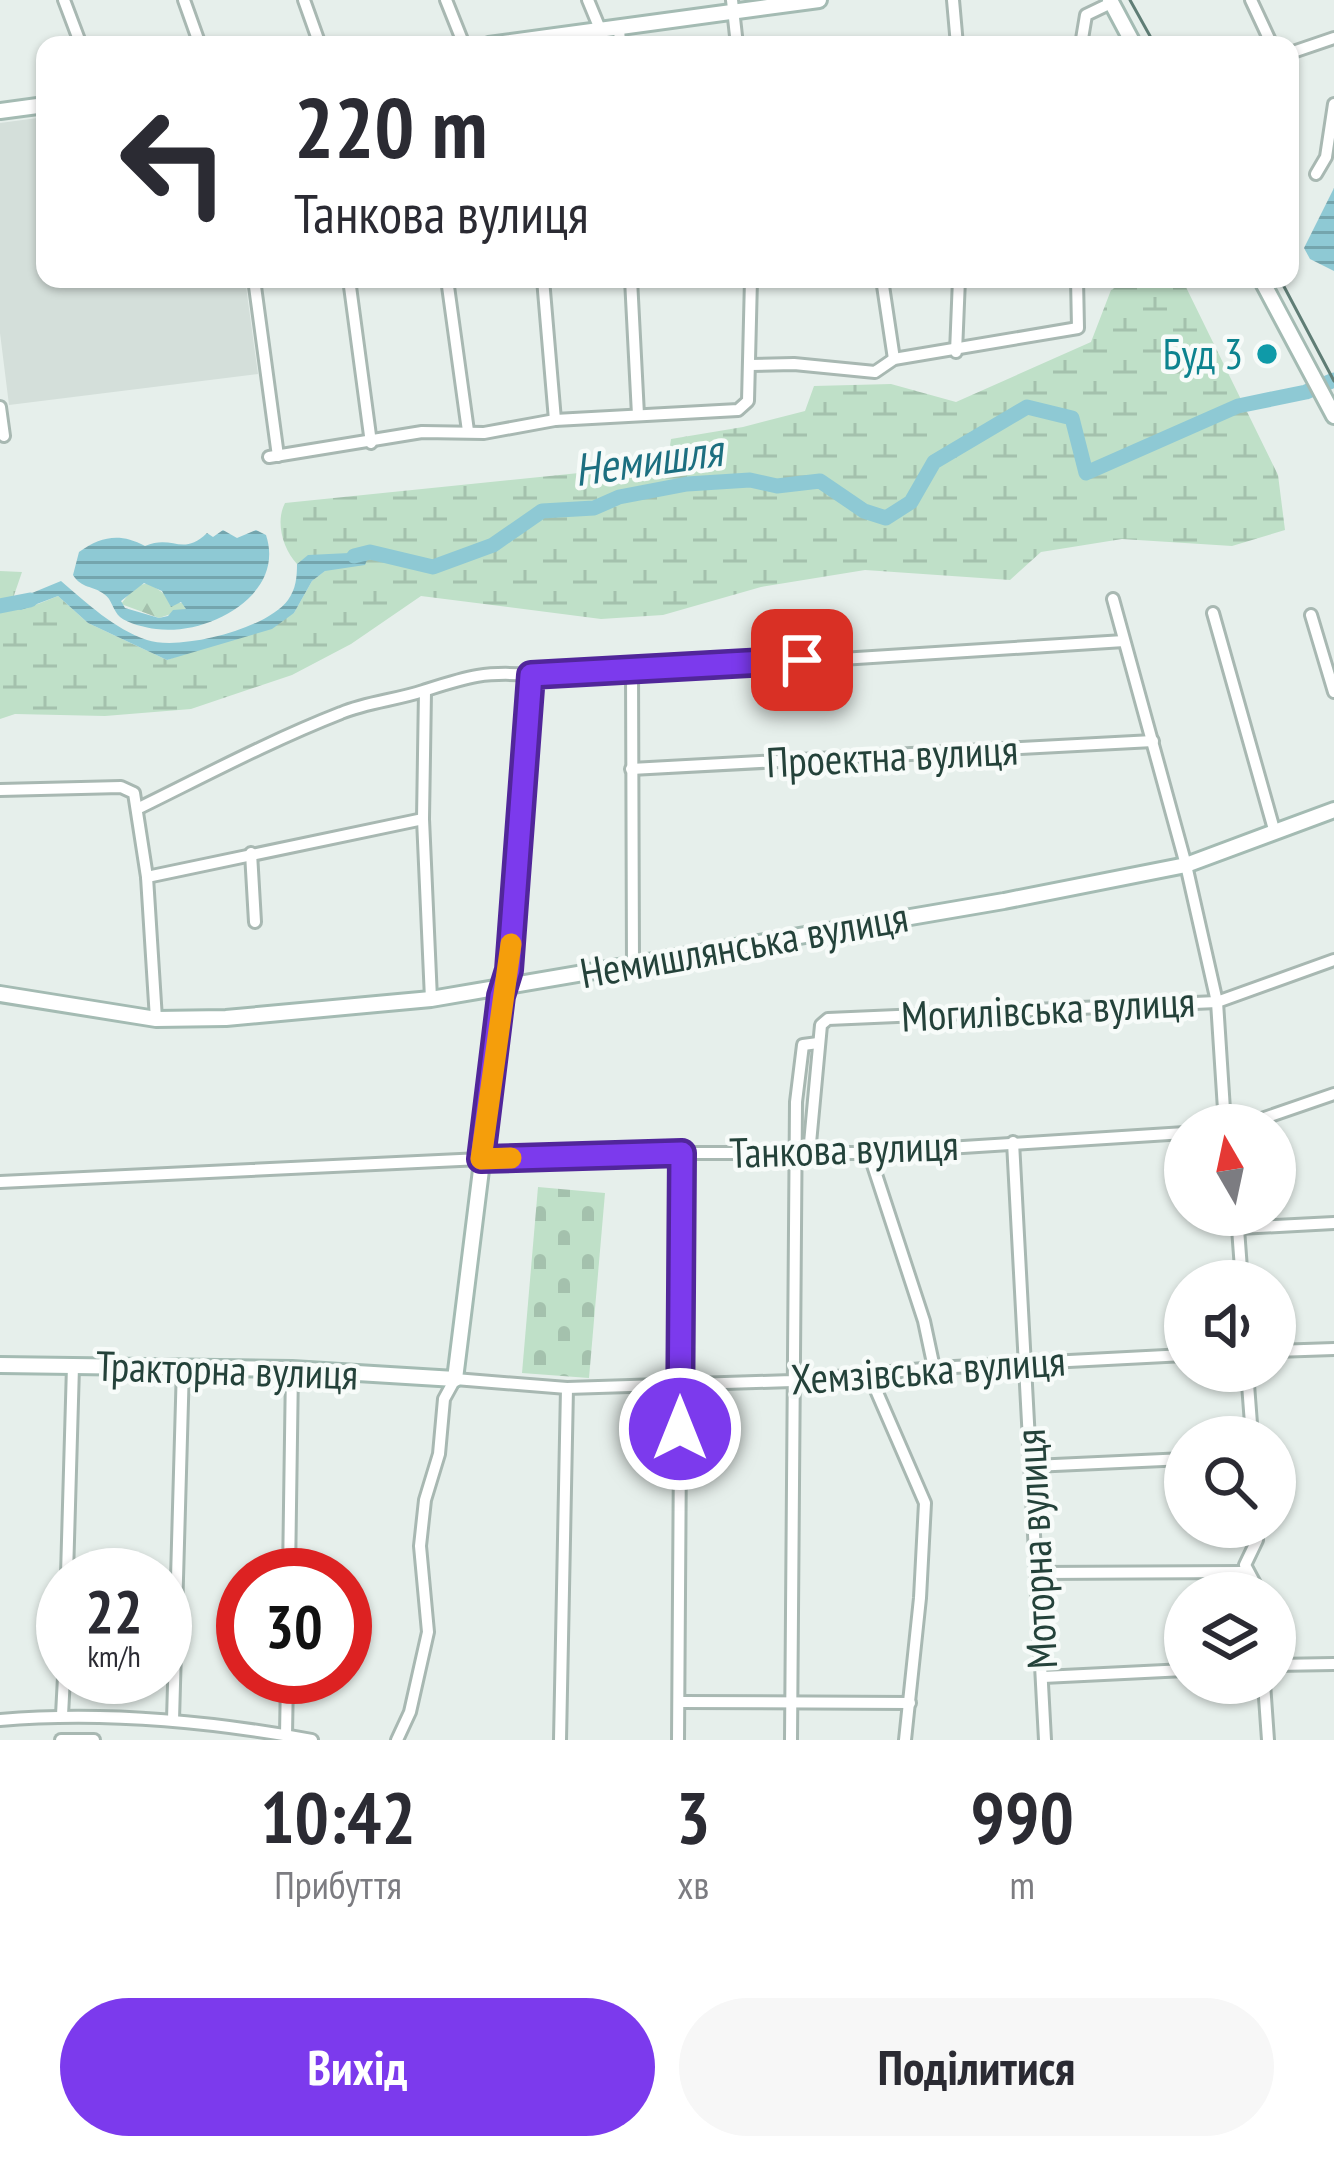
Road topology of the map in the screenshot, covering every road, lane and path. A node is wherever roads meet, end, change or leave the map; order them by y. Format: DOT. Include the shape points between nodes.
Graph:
graph roads {
  1 [pos="64,0"];
  2 [pos="184,0"];
  3 [pos="304,0"];
  4 [pos="446,0"];
  5 [pos="588,0"];
  6 [pos="819,0"];
  7 [pos="953,0"];
  8 [pos="1251,0"];
  9 [pos="1111,1"];
  10 [pos="733,6"];
  11 [pos="619,26"];
  12 [pos="600,29"];
  13 [pos="78,36"];
  14 [pos="197,36"];
  15 [pos="317,36"];
  16 [pos="460,36"];
  17 [pos="560,36"];
  18 [pos="620,36"];
  19 [pos="736,36"];
  20 [pos="956,36"];
  21 [pos="1082,36"];
  22 [pos="1129,36"];
  23 [pos="1268,36"];
  24 [pos="1334,38"];
  25 [pos="1299,50"];
  26 [pos="1334,104"];
  27 [pos="36,106"];
  28 [pos="0,111"];
  29 [pos="1316,175"];
  30 [pos="255,288"];
  31 [pos="350,288"];
  32 [pos="448,288"];
  33 [pos="544,288"];
  34 [pos="631,288"];
  35 [pos="751,288"];
  36 [pos="883,288"];
  37 [pos="958,288"];
  38 [pos="1077,288"];
  39 [pos="1266,288"];
  40 [pos="956,352"];
  41 [pos="894,359"];
  42 [pos="750,364"];
  43 [pos="0,406"];
  44 [pos="638,415"];
  45 [pos="1334,416"];
  46 [pos="555,420"];
  47 [pos="2,429"];
  48 [pos="468,431"];
  49 [pos="371,443"];
  50 [pos="1114,599"];
  51 [pos="1214,613"];
  52 [pos="1311,615"];
  53 [pos="1124,641"];
  54 [pos="841,659"];
  55 [pos="802,660"];
  56 [pos="632,668"];
  57 [pos="531,675"];
  58 [pos="425,691"];
  59 [pos="1334,692"];
  60 [pos="1153,741"];
  61 [pos="631,769"];
  62 [pos="0,790"];
  63 [pos="139,808"];
  64 [pos="1334,810"];
  65 [pos="423,819"];
  66 [pos="1276,833"];
  67 [pos="251,853"];
  68 [pos="1186,865"];
  69 [pos="147,878"];
  70 [pos="255,922"];
  71 [pos="1334,960"];
  72 [pos="633,964"];
  73 [pos="504,985"];
  74 [pos="0,994"];
  75 [pos="431,999"];
  76 [pos="1216,1002"];
  77 [pos="156,1018"];
  78 [pos="1334,1094"];
  79 [pos="1223,1104"];
  80 [pos="1296,1107"];
  81 [pos="1164,1134"];
  82 [pos="1012,1142"];
  83 [pos="682,1153"];
  84 [pos="869,1153"];
  85 [pos="802,1154"];
  86 [pos="481,1159"];
  87 [pos="0,1182"];
  88 [pos="1296,1223"];
  89 [pos="1334,1223"];
  90 [pos="1334,1349"];
  91 [pos="1296,1350"];
  92 [pos="1164,1356"];
  93 [pos="1027,1362"];
  94 [pos="0,1365"];
  95 [pos="73,1366"];
  96 [pos="183,1366"];
  97 [pos="934,1368"];
  98 [pos="292,1369"];
  99 [pos="869,1374"];
  100 [pos="455,1379"];
  101 [pos="792,1381"];
  102 [pos="680,1384"];
  103 [pos="567,1388"];
  104 [pos="1164,1460"];
  105 [pos="1033,1466"];
  106 [pos="68,1548"];
  107 [pos="289,1548"];
  108 [pos="1252,1548"];
  109 [pos="1164,1572"];
  110 [pos="1245,1572"];
  111 [pos="1036,1573"];
  112 [pos="1334,1664"];
  113 [pos="1296,1665"];
  114 [pos="1164,1671"];
  115 [pos="1043,1677"];
  116 [pos="680,1702"];
  117 [pos="910,1703"];
  118 [pos="63,1704"];
  119 [pos="287,1704"];
  120 [pos="1265,1704"];
  121 [pos="793,1705"];
  122 [pos="62,1715"];
  123 [pos="0,1720"];
  124 [pos="173,1720"];
  125 [pos="286,1735"];
  126 [pos="61,1740"];
  127 [pos="94,1740"];
  128 [pos="312,1740"];
  129 [pos="397,1740"];
  130 [pos="560,1740"];
  131 [pos="678,1740"];
  132 [pos="791,1740"];
  133 [pos="905,1740"];
  134 [pos="1045,1740"];
  135 [pos="1268,1740"];
  1 -- 13 [label="street"];
  2 -- 14 [label="street"];
  3 -- 15 [label="street"];
  4 -- 16 [label="street"];
  5 -- 12 [label="street"];
  6 -- 10 [label="street"];
  7 -- 20 [label="street"];
  8 -- 23 [label="street"];
  9 -- 21 [label="street" via="1086,15"];
  9 -- 22 [label="street"];
  10 -- 11 [label="street"];
  10 -- 19 [label="street"];
  11 -- 12 [label="street"];
  11 -- 18 [label="street"];
  12 -- 17 [label="street"];
  24 -- 25 [label="street"];
  26 -- 29 [label="street"];
  27 -- 28 [label="street"];
  30 -- 49 [label="street" via="274,457"];
  31 -- 49 [label="street"];
  32 -- 48 [label="street"];
  33 -- 46 [label="street"];
  34 -- 44 [label="street"];
  35 -- 42 [label="street"];
  36 -- 41 [label="street"];
  37 -- 40 [label="street"];
  38 -- 40 [label="street" via="1078,328"];
  39 -- 45 [label="street"];
  40 -- 41 [label="street"];
  41 -- 42 [label="street" via="875,372"];
  42 -- 44 [label="street" via="745,407"];
  43 -- 47 [label="street"];
  44 -- 46 [label="street"];
  46 -- 48 [label="street"];
  48 -- 49 [label="street"];
  50 -- 53 [label="street"];
  51 -- 66 [label="street"];
  52 -- 59 [label="street"];
  53 -- 54 [label="street"];
  53 -- 60 [label="street"];
  55 -- 56 [label="street"];
  56 -- 57 [label="street"];
  56 -- 61 [label="street"];
  57 -- 58 [label="street" via="490,672"];
  57 -- 73 [label="street"];
  58 -- 63 [label="street" via="347,710"];
  58 -- 65 [label="street"];
  60 -- 61 [label="street, Проектна вулиця"];
  60 -- 68 [label="street"];
  61 -- 72 [label="street"];
  62 -- 63 [label="street" via="121,787"];
  63 -- 69 [label="street"];
  64 -- 66 [label="street, Немишлянська вулиця"];
  65 -- 67 [label="street"];
  65 -- 75 [label="street"];
  66 -- 68 [label="street, Немишлянська вулиця"];
  67 -- 69 [label="street"];
  67 -- 70 [label="street"];
  68 -- 72 [label="street, Немишлянська вулиця"];
  68 -- 76 [label="street"];
  69 -- 77 [label="street"];
  71 -- 76 [label="street, Могилівська вулиця"];
  72 -- 73 [label="street, Немишлянська вулиця"];
  73 -- 75 [label="street, Немишлянська вулиця"];
  73 -- 86 [label="street"];
  74 -- 77 [label="street, Немишлянська вулиця"];
  75 -- 77 [label="street, Немишлянська вулиця"];
  76 -- 79 [label="street"];
  76 -- 85 [label="street, Могилівська вулиця" via="828,1019 818,1043 806,1043 800,1056"];
  78 -- 80 [label="street"];
  81 -- 82 [label="street, Танкова вулиця"];
  82 -- 84 [label="street, Танкова вулиця"];
  82 -- 93 [label="street, Моторна вулиця"];
  83 -- 85 [label="street, Танкова вулиця"];
  83 -- 86 [label="street, Танкова вулиця"];
  83 -- 102 [label="street"];
  84 -- 85 [label="street, Танкова вулиця"];
  84 -- 97 [label="street"];
  85 -- 101 [label="street"];
  86 -- 87 [label="street, Танкова вулиця"];
  86 -- 100 [label="street"];
  88 -- 89 [label="street"];
  90 -- 91 [label="street"];
  92 -- 93 [label="street, Хемзівська вулиця"];
  93 -- 97 [label="street, Хемзівська вулиця"];
  93 -- 105 [label="street, Моторна вулиця"];
  94 -- 95 [label="street, Тракторна вулиця"];
  95 -- 96 [label="street, Тракторна вулиця"];
  95 -- 106 [label="street"];
  96 -- 98 [label="street, Тракторна вулиця"];
  96 -- 124 [label="street"];
  97 -- 99 [label="street, Хемзівська вулиця"];
  98 -- 100 [label="street, Тракторна вулиця"];
  98 -- 107 [label="street"];
  99 -- 101 [label="street, Хемзівська вулиця"];
  99 -- 117 [label="street" via="925,1503"];
  100 -- 103 [label="street, Хемзівська вулиця"];
  100 -- 129 [label="street" via="444,1400 422,1523 428,1632"];
  101 -- 102 [label="street, Хемзівська вулиця"];
  101 -- 121 [label="street"];
  102 -- 103 [label="street, Хемзівська вулиця"];
  102 -- 116 [label="street"];
  103 -- 130 [label="street"];
  104 -- 105 [label="street"];
  105 -- 111 [label="street, Моторна вулиця"];
  108 -- 110 [label="street"];
  109 -- 111 [label="street"];
  111 -- 115 [label="street, Моторна вулиця"];
  112 -- 113 [label="street"];
  114 -- 115 [label="street"];
  115 -- 134 [label="street, Моторна вулиця"];
  116 -- 121 [label="street"];
  116 -- 131 [label="street"];
  117 -- 121 [label="street"];
  117 -- 133 [label="street"];
  118 -- 122 [label="street"];
  119 -- 125 [label="street"];
  120 -- 135 [label="street"];
  121 -- 132 [label="street"];
  122 -- 123 [label="street"];
  122 -- 124 [label="street"];
  124 -- 125 [label="street"];
  125 -- 128 [label="street"];
  126 -- 127 [label="street"];
}
